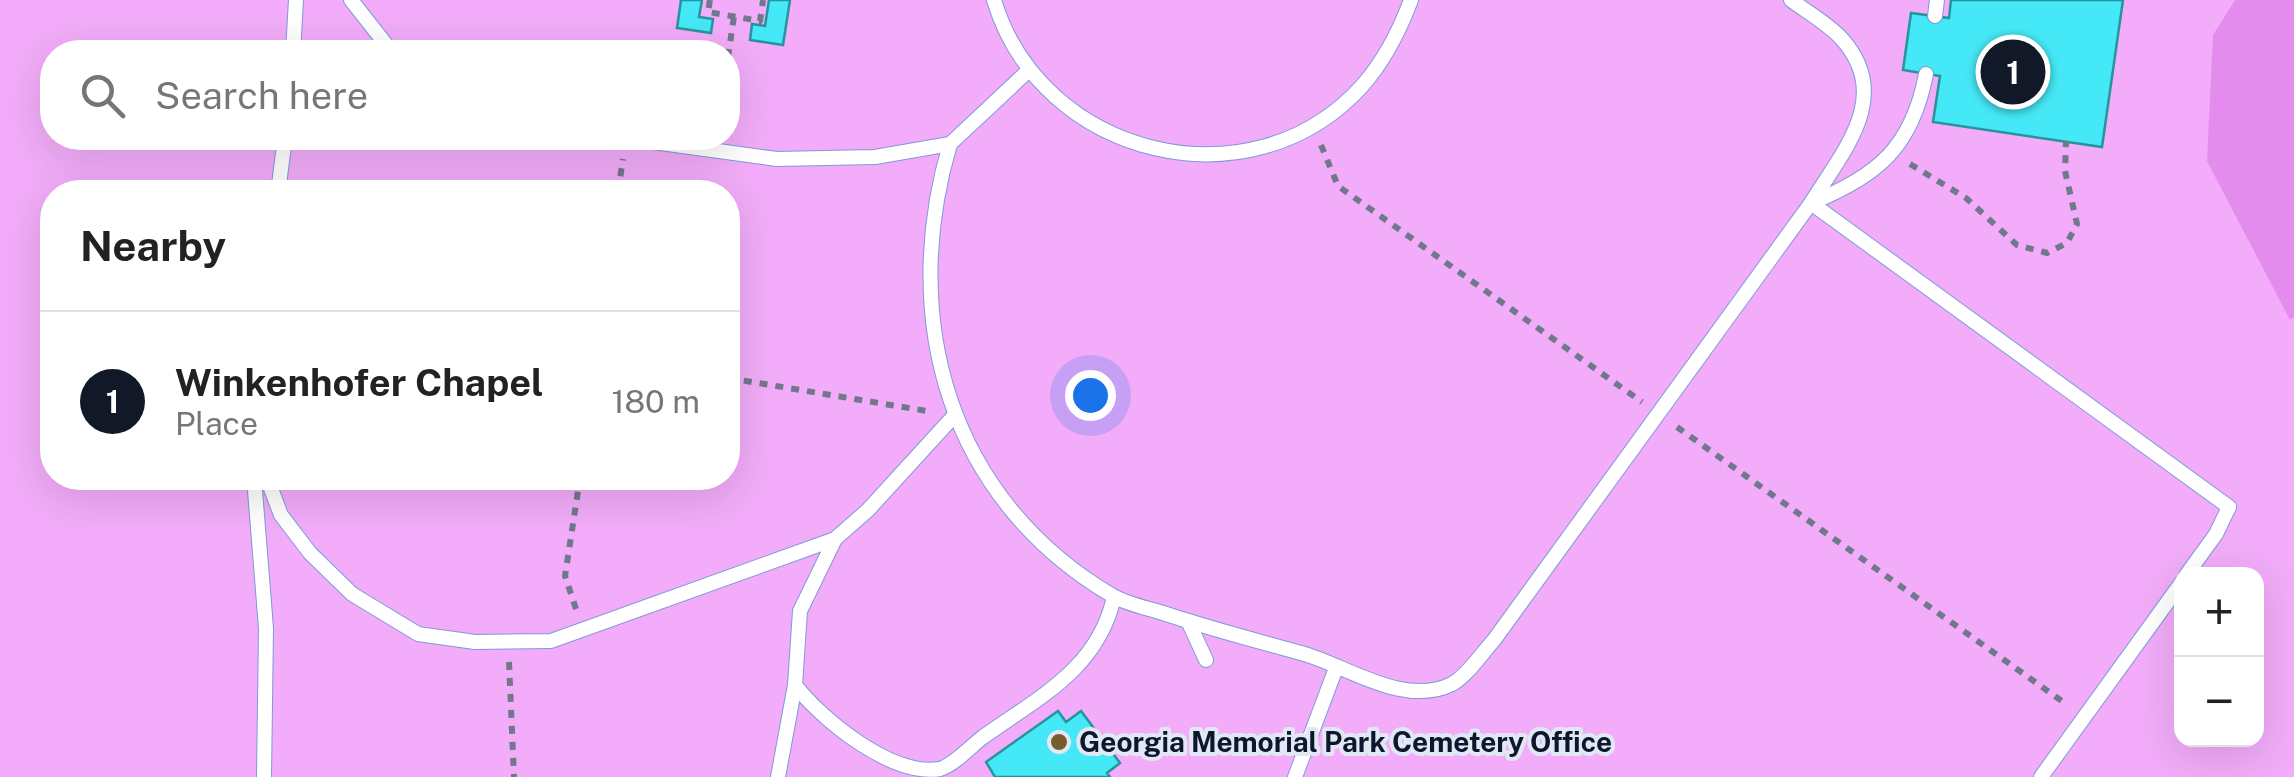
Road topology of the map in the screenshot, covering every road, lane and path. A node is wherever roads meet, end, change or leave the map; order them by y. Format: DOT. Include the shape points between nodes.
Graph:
graph roads {
  1 [pos="296,0"];
  2 [pos="351,0"];
  3 [pos="710,0"];
  4 [pos="762,0"];
  5 [pos="994,0"];
  6 [pos="1410,0"];
  7 [pos="1791,0"];
  8 [pos="734,16"];
  9 [pos="293,40"];
  10 [pos="383,40"];
  11 [pos="730,40"];
  12 [pos="1029,70"];
  13 [pos="1926,74"];
  14 [pos="1313,126"];
  15 [pos="2066,141"];
  16 [pos="950,144"];
  17 [pos="283,150"];
  18 [pos="288,150"];
  19 [pos="711,150"];
  20 [pos="1893,152"];
  21 [pos="282,157"];
  22 [pos="279,180"];
  23 [pos="1810,204"];
  24 [pos="740,380"];
  25 [pos="1656,412"];
  26 [pos="953,417"];
  27 [pos="255,490"];
  28 [pos="271,490"];
  29 [pos="578,490"];
  30 [pos="836,538"];
  31 [pos="2192,567"];
  32 [pos="2174,593"];
  33 [pos="1114,597"];
  34 [pos="1188,622"];
  35 [pos="583,629"];
  36 [pos="508,641"];
  37 [pos="1206,660"];
  38 [pos="1336,668"];
  39 [pos="795,685"];
  40 [pos="2084,716"];
  41 [pos="264,777"];
  42 [pos="514,777"];
  43 [pos="778,777"];
  44 [pos="1295,777"];
  45 [pos="2041,777"];
  1 -- 9 [label="lane"];
  2 -- 10 [label="lane"];
  3 -- 8 [label="path" via="708,12"];
  4 -- 8 [label="path" via="760,21"];
  5 -- 12 [label="lane"];
  6 -- 14 [label="lane" via="1382,61 1361,88"];
  7 -- 23 [label="lane" via="1841,38 1863,74 1865,110"];
  8 -- 11 [label="path"];
  12 -- 14 [label="lane" via="1079,117 1174,154 1242,152"];
  12 -- 16 [label="lane"];
  13 -- 20 [label="lane" via="1920,106"];
  14 -- 25 [label="path" via="1338,186"];
  15 -- 20 [label="path" via="2065,171 2078,224 2067,243 2047,253 2017,245 1966,198"];
  16 -- 19 [label="lane" via="874,157 777,159"];
  16 -- 26 [label="lane" via="932,233 931,300"];
  17 -- 21 [label="lane"];
  18 -- 21 [label="lane"];
  20 -- 23 [label="lane" via="1852,186"];
  21 -- 22 [label="lane"];
  23 -- 25 [label="lane"];
  23 -- 31 [label="lane" via="2229,507"];
  24 -- 26 [label="path"];
  25 -- 38 [label="lane" via="1494,640 1454,684 1424,690"];
  25 -- 40 [label="path"];
  26 -- 30 [label="lane"];
  26 -- 33 [label="lane" via="1025,530"];
  27 -- 41 [label="lane" via="266,628"];
  28 -- 36 [label="lane" via="310,553 352,594 418,634"];
  29 -- 35 [label="path" via="565,576"];
  30 -- 35 [label="lane"];
  30 -- 39 [label="lane" via="800,611"];
  32 -- 40 [label="lane"];
  33 -- 34 [label="lane"];
  33 -- 39 [label="lane" via="1107,630 1077,670 940,769 897,768 818,716"];
  34 -- 37 [label="lane"];
  34 -- 38 [label="lane"];
  35 -- 36 [label="lane" via="550,640"];
  36 -- 42 [label="path"];
  38 -- 44 [label="lane"];
  39 -- 43 [label="lane"];
  40 -- 45 [label="lane"];
}
